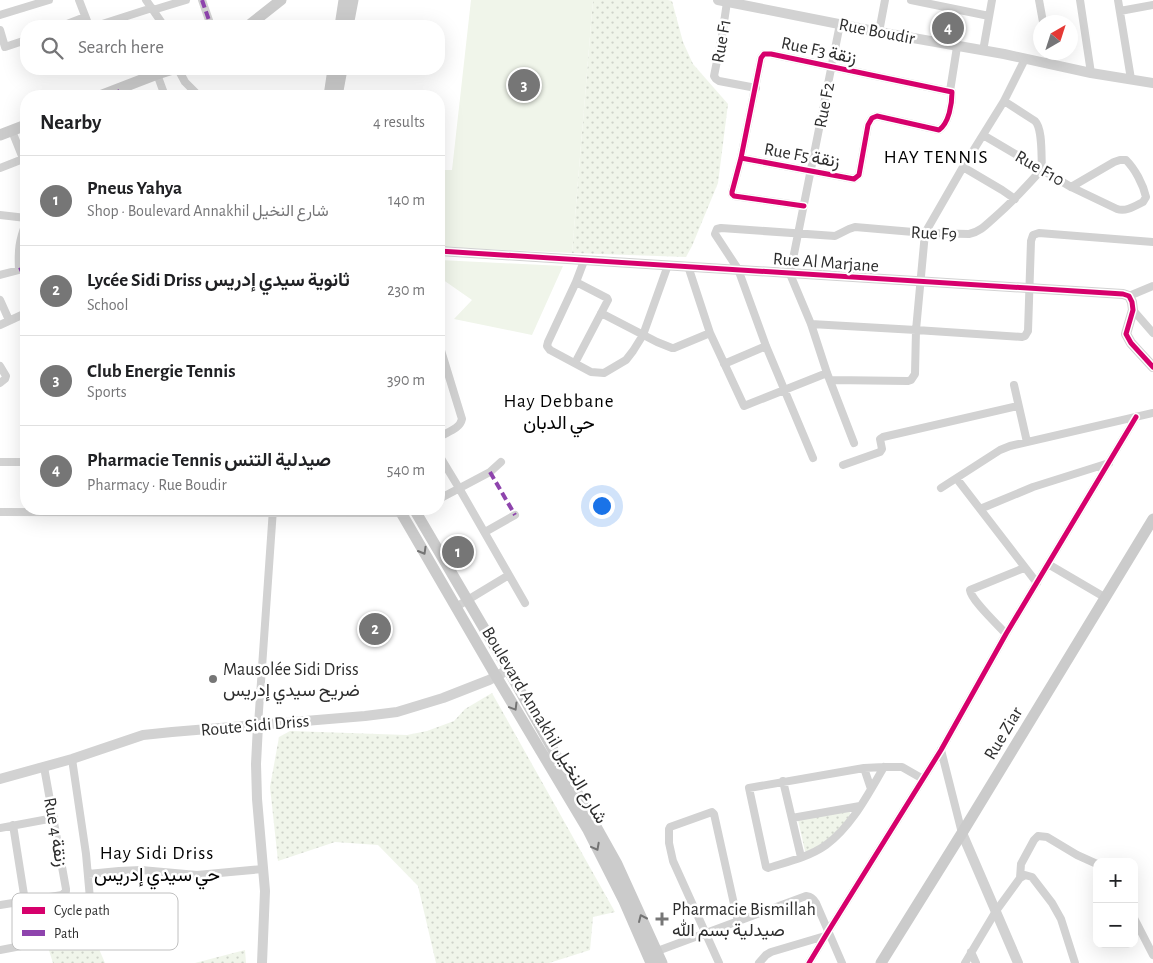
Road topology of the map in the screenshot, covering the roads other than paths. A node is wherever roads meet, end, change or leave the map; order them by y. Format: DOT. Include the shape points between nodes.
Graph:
graph roads {
  1 [pos="49,0"];
  2 [pos="79,0"];
  3 [pos="146,0"];
  4 [pos="186,0"];
  5 [pos="202,0"];
  6 [pos="282,0"];
  7 [pos="344,0"];
  8 [pos="352,0"];
  9 [pos="885,0"];
  10 [pos="911,0"];
  11 [pos="992,0"];
  12 [pos="1039,0"];
  13 [pos="1090,0"];
  14 [pos="1118,0"];
  15 [pos="723,1"];
  16 [pos="921,1"];
  17 [pos="1080,1"];
  18 [pos="36,2"];
  19 [pos="763,4"];
  20 [pos="1153,5"];
  21 [pos="153,9"];
  22 [pos="1120,11"];
  23 [pos="0,15"];
  24 [pos="1042,15"];
  25 [pos="989,16"];
  26 [pos="85,17"];
  27 [pos="77,20"];
  28 [pos="86,20"];
  29 [pos="116,20"];
  30 [pos="160,20"];
  31 [pos="209,20"];
  32 [pos="256,20"];
  33 [pos="341,20"];
  34 [pos="349,20"];
  35 [pos="840,24"];
  36 [pos="0,30"];
  37 [pos="879,32"];
  38 [pos="20,42"];
  39 [pos="957,46"];
  40 [pos="983,51"];
  41 [pos="1025,59"];
  42 [pos="1050,60"];
  43 [pos="1051,64"];
  44 [pos="831,67"];
  45 [pos="1091,73"];
  46 [pos="155,75"];
  47 [pos="157,75"];
  48 [pos="181,75"];
  49 [pos="333,75"];
  50 [pos="341,75"];
  51 [pos="1131,79"];
  52 [pos="1153,83"];
  53 [pos="756,88"];
  54 [pos="124,90"];
  55 [pos="163,90"];
  56 [pos="193,90"];
  57 [pos="330,90"];
  58 [pos="338,90"];
  59 [pos="951,92"];
  60 [pos="1004,101"];
  61 [pos="20,128"];
  62 [pos="12,131"];
  63 [pos="0,135"];
  64 [pos="983,135"];
  65 [pos="20,151"];
  66 [pos="741,158"];
  67 [pos="20,164"];
  68 [pos="963,167"];
  69 [pos="0,168"];
  70 [pos="1042,169"];
  71 [pos="811,170"];
  72 [pos="1071,186"];
  73 [pos="1015,199"];
  74 [pos="804,206"];
  75 [pos="0,215"];
  76 [pos="20,217"];
  77 [pos="799,233"];
  78 [pos="925,233"];
  79 [pos="20,240"];
  80 [pos="1153,242"];
  81 [pos="445,251"];
  82 [pos="584,261"];
  83 [pos="668,266"];
  84 [pos="688,266"];
  85 [pos="738,270"];
  86 [pos="790,274"];
  87 [pos="0,275"];
  88 [pos="920,281"];
  89 [pos="576,282"];
  90 [pos="1153,286"];
  91 [pos="1030,288"];
  92 [pos="1129,296"];
  93 [pos="0,300"];
  94 [pos="1133,310"];
  95 [pos="601,313"];
  96 [pos="20,315"];
  97 [pos="9,320"];
  98 [pos="811,324"];
  99 [pos="0,325"];
  100 [pos="916,330"];
  101 [pos="710,333"];
  102 [pos="1153,333"];
  103 [pos="643,335"];
  104 [pos="766,346"];
  105 [pos="575,363"];
  106 [pos="445,364"];
  107 [pos="724,364"];
  108 [pos="0,366"];
  109 [pos="1153,367"];
  110 [pos="829,376"];
  111 [pos="3,381"];
  112 [pos="1014,385"];
  113 [pos="785,390"];
  114 [pos="1018,406"];
  115 [pos="1153,413"];
  116 [pos="1136,417"];
  117 [pos="445,434"];
  118 [pos="1027,442"];
  119 [pos="854,443"];
  120 [pos="813,458"];
  121 [pos="0,462"];
  122 [pos="20,462"];
  123 [pos="501,462"];
  124 [pos="1109,463"];
  125 [pos="445,465"];
  126 [pos="843,465"];
  127 [pos="957,479"];
  128 [pos="459,488"];
  129 [pos="940,488"];
  130 [pos="445,496"];
  131 [pos="980,510"];
  132 [pos="0,512"];
  133 [pos="20,512"];
  134 [pos="273,515"];
  135 [pos="402,515"];
  136 [pos="419,515"];
  137 [pos="515,516"];
  138 [pos="1153,519"];
  139 [pos="484,532"];
  140 [pos="1048,564"];
  141 [pos="1024,568"];
  142 [pos="509,575"];
  143 [pos="1037,583"];
  144 [pos="1106,598"];
  145 [pos="467,600"];
  146 [pos="525,603"];
  147 [pos="456,607"];
  148 [pos="1006,634"];
  149 [pos="508,670"];
  150 [pos="496,676"];
  151 [pos="258,725"];
  152 [pos="941,750"];
  153 [pos="72,759"];
  154 [pos="44,767"];
  155 [pos="884,767"];
  156 [pos="864,768"];
  157 [pos="0,779"];
  158 [pos="923,779"];
  159 [pos="783,781"];
  160 [pos="871,789"];
  161 [pos="860,806"];
  162 [pos="54,818"];
  163 [pos="792,818"];
  164 [pos="13,826"];
  165 [pos="0,828"];
  166 [pos="962,833"];
  167 [pos="801,857"];
  168 [pos="1093,862"];
  169 [pos="263,869"];
  170 [pos="88,874"];
  171 [pos="1020,878"];
  172 [pos="24,893"];
  173 [pos="65,893"];
  174 [pos="90,893"];
  175 [pos="996,912"];
  176 [pos="738,922"];
  177 [pos="1138,926"];
  178 [pos="827,933"];
  179 [pos="706,934"];
  180 [pos="971,952"];
  181 [pos="1153,955"];
  182 [pos="652,956"];
  183 [pos="262,963"];
  184 [pos="662,963"];
  185 [pos="718,963"];
  186 [pos="760,963"];
  187 [pos="809,963"];
  188 [pos="842,963"];
  189 [pos="881,963"];
  190 [pos="965,963"];
  191 [pos="976,963"];
  192 [pos="1018,963"];
  193 [pos="1075,963"];
  1 -- 18 [label="street"];
  2 -- 26 [label="street"];
  3 -- 21 [label="street"];
  4 -- 21 [label="street"];
  5 -- 31 [label="street"];
  6 -- 32 [label="main road"];
  7 -- 33 [label="main road"];
  8 -- 34 [label="main road"];
  9 -- 37 [label="street"];
  10 -- 16 [label="street"];
  11 -- 25 [label="street"];
  12 -- 24 [label="street"];
  13 -- 17 [label="street"];
  14 -- 22 [label="street"];
  15 -- 19 [label="street, Rue Boudir"];
  15 -- 53 [label="street, Rue F1" via="722,36 714,76 719,81"];
  16 -- 25 [label="street"];
  17 -- 45 [label="street"];
  18 -- 23 [label="street"];
  19 -- 35 [label="street, Rue Boudir"];
  20 -- 22 [label="street"];
  21 -- 29 [label="street"];
  21 -- 30 [label="street"];
  22 -- 51 [label="street"];
  25 -- 40 [label="street"];
  26 -- 27 [label="street"];
  26 -- 28 [label="street"];
  35 -- 37 [label="street, Rue Boudir"];
  35 -- 44 [label="street, Rue F2"];
  36 -- 38 [label="street" via="6,48"];
  37 -- 39 [label="street, Rue Boudir"];
  39 -- 40 [label="street, Rue Boudir"];
  39 -- 59 [label="street"];
  40 -- 41 [label="street, Rue Boudir"];
  41 -- 43 [label="street, Rue Boudir"];
  41 -- 60 [label="street"];
  42 -- 43 [label="street"];
  43 -- 45 [label="street, Rue Boudir"];
  44 -- 53 [label="street, Rue F3 زنقة" via="764,54"];
  44 -- 59 [label="street, Rue F3 زنقة"];
  44 -- 71 [label="street, Rue F2"];
  45 -- 51 [label="street, Rue Boudir"];
  46 -- 54 [label="main road"];
  47 -- 55 [label="street"];
  48 -- 56 [label="street"];
  49 -- 57 [label="main road"];
  50 -- 58 [label="main road"];
  51 -- 52 [label="street, Rue Boudir"];
  53 -- 66 [label="street, Rue F3 زنقة"];
  59 -- 71 [label="street, Rue F5 زنقة" via="944,126 939,130 873,116 857,178"];
  60 -- 64 [label="street"];
  60 -- 70 [label="street" via="1038,124"];
  61 -- 62 [label="main road"];
  62 -- 63 [label="main road"];
  62 -- 65 [label="street"];
  64 -- 68 [label="street"];
  64 -- 70 [label="street, Rue F10"];
  66 -- 71 [label="street, Rue F5 زنقة"];
  66 -- 74 [label="street, Rue F3 زنقة" via="732,192 734,196"];
  67 -- 69 [label="street"];
  68 -- 73 [label="street"];
  68 -- 78 [label="street"];
  70 -- 72 [label="street, Rue F10"];
  70 -- 73 [label="street, Rue F9"];
  71 -- 74 [label="street, Rue F2"];
  72 -- 72 [label="street, Rue F10" via="1122,211 1145,200 1139,180 1126,160 1114,162"];
  73 -- 78 [label="street, Rue F9" via="976,233"];
  74 -- 77 [label="street, Rue F2"];
  75 -- 76 [label="street"];
  77 -- 78 [label="street, Rue F9" via="835,236 854,227"];
  77 -- 85 [label="street, Rue F9" via="716,230 715,234"];
  77 -- 86 [label="street, Rue F2"];
  78 -- 88 [label="street"];
  79 -- 87 [label="street" via="19,270"];
  80 -- 91 [label="street" via="1036,234 1031,241"];
  81 -- 82 [label="street, Rue Al Marjane"];
  82 -- 83 [label="street, Rue Al Marjane"];
  82 -- 89 [label="street"];
  83 -- 84 [label="street, Rue Al Marjane"];
  83 -- 103 [label="street"];
  84 -- 85 [label="street, Rue Al Marjane"];
  84 -- 101 [label="street"];
  85 -- 86 [label="street, Rue Al Marjane"];
  85 -- 104 [label="street"];
  86 -- 88 [label="street, Rue Al Marjane"];
  86 -- 98 [label="street"];
  88 -- 91 [label="street, Rue Al Marjane"];
  88 -- 100 [label="street"];
  89 -- 95 [label="street" via="607,298"];
  89 -- 105 [label="street" via="547,346"];
  90 -- 92 [label="street"];
  91 -- 92 [label="street, Rue Al Marjane" via="1114,292"];
  91 -- 100 [label="street" via="1025,336"];
  92 -- 94 [label="street"];
  93 -- 97 [label="street"];
  94 -- 102 [label="street"];
  94 -- 109 [label="street" via="1126,332 1128,340"];
  95 -- 103 [label="street"];
  95 -- 105 [label="street"];
  96 -- 97 [label="street"];
  97 -- 99 [label="street"];
  98 -- 100 [label="street"];
  98 -- 110 [label="street"];
  100 -- 110 [label="street" via="911,380"];
  101 -- 103 [label="street" via="674,348"];
  101 -- 107 [label="street"];
  103 -- 105 [label="street" via="626,360 604,373 591,372"];
  104 -- 107 [label="street"];
  104 -- 113 [label="street"];
  106 -- 117 [label="street" via="462,419 458,427"];
  107 -- 113 [label="street" via="744,406"];
  108 -- 111 [label="street" via="6,376"];
  110 -- 113 [label="street"];
  110 -- 119 [label="street"];
  112 -- 114 [label="street"];
  113 -- 120 [label="street"];
  114 -- 118 [label="street"];
  114 -- 126 [label="street" via="883,437 880,439 880,452"];
  115 -- 116 [label="street"];
  116 -- 118 [label="street"];
  116 -- 124 [label="street"];
  118 -- 127 [label="street" via="1000,450"];
  121 -- 122 [label="street"];
  123 -- 128 [label="street" via="490,472"];
  124 -- 131 [label="street" via="1034,487"];
  124 -- 140 [label="street"];
  125 -- 128 [label="street"];
  127 -- 129 [label="street"];
  127 -- 131 [label="street"];
  128 -- 130 [label="street"];
  128 -- 139 [label="street"];
  131 -- 141 [label="street"];
  132 -- 133 [label="street"];
  134 -- 151 [label="street"];
  135 -- 147 [label="main road, Boulevard Annakhil شارع النخيل, one-way"];
  136 -- 145 [label="main road, Boulevard Annakhil شارع النخيل"];
  137 -- 139 [label="street"];
  138 -- 144 [label="main road, Rue Ziar"];
  139 -- 142 [label="street"];
  140 -- 143 [label="street"];
  140 -- 144 [label="street"];
  141 -- 143 [label="street"];
  141 -- 148 [label="street" via="970,590 977,603"];
  142 -- 145 [label="street"];
  142 -- 146 [label="street"];
  143 -- 148 [label="street"];
  144 -- 166 [label="main road, Rue Ziar"];
  145 -- 147 [label="street"];
  145 -- 149 [label="main road, Boulevard Annakhil شارع النخيل"];
  147 -- 150 [label="main road, Boulevard Annakhil شارع النخيل"];
  148 -- 152 [label="street"];
  149 -- 150 [label="street, Route Sidi Driss"];
  182 -- 149 [label="main road, Boulevard Annakhil شارع النخيل, one-way" via="617,864"];
  150 -- 151 [label="street, Route Sidi Driss" via="443,698 397,712"];
  150 -- 182 [label="main road, Boulevard Annakhil شارع النخيل, one-way" via="588,830"];
  151 -- 153 [label="street, Route Sidi Driss" via="143,735"];
  151 -- 169 [label="street" via="256,764"];
  152 -- 158 [label="street"];
  152 -- 166 [label="street"];
  153 -- 154 [label="street, Route Sidi Driss"];
  153 -- 170 [label="street"];
  154 -- 157 [label="street, Route Sidi Driss"];
  154 -- 162 [label="street, Rue 4 زنقة"];
  155 -- 156 [label="street"];
  155 -- 158 [label="street" via="902,767"];
  155 -- 160 [label="street"];
  156 -- 159 [label="street"];
  156 -- 160 [label="street"];
  158 -- 178 [label="street"];
  159 -- 163 [label="street"];
  159 -- 167 [label="street" via="749,788 765,866 768,868"];
  160 -- 161 [label="street"];
  161 -- 163 [label="street"];
  161 -- 167 [label="street" via="839,834 821,848"];
  162 -- 164 [label="street"];
  162 -- 173 [label="street, Rue 4 زنقة"];
  163 -- 167 [label="street"];
  164 -- 165 [label="street"];
  164 -- 172 [label="street"];
  166 -- 175 [label="street"];
  166 -- 189 [label="main road, Rue Ziar"];
  168 -- 171 [label="street" via="1047,837 1038,836 1021,864"];
  169 -- 170 [label="street" via="197,875 141,870"];
  169 -- 183 [label="street"];
  170 -- 174 [label="street"];
  171 -- 175 [label="street"];
  171 -- 193 [label="street" via="1025,875 1032,878 1052,902"];
  175 -- 180 [label="street"];
  175 -- 192 [label="street"];
  176 -- 178 [label="street" via="810,896 816,903"];
  176 -- 179 [label="street"];
  176 -- 179 [label="street" via="714,814 672,826 669,843 674,861"];
  177 -- 181 [label="street"];
  178 -- 186 [label="street" via="771,952"];
  178 -- 187 [label="street"];
  178 -- 188 [label="street"];
  179 -- 182 [label="street"];
  179 -- 185 [label="street"];
  180 -- 190 [label="street"];
  180 -- 191 [label="street"];
  182 -- 184 [label="main road, Boulevard Annakhil شارع النخيل"];
}
